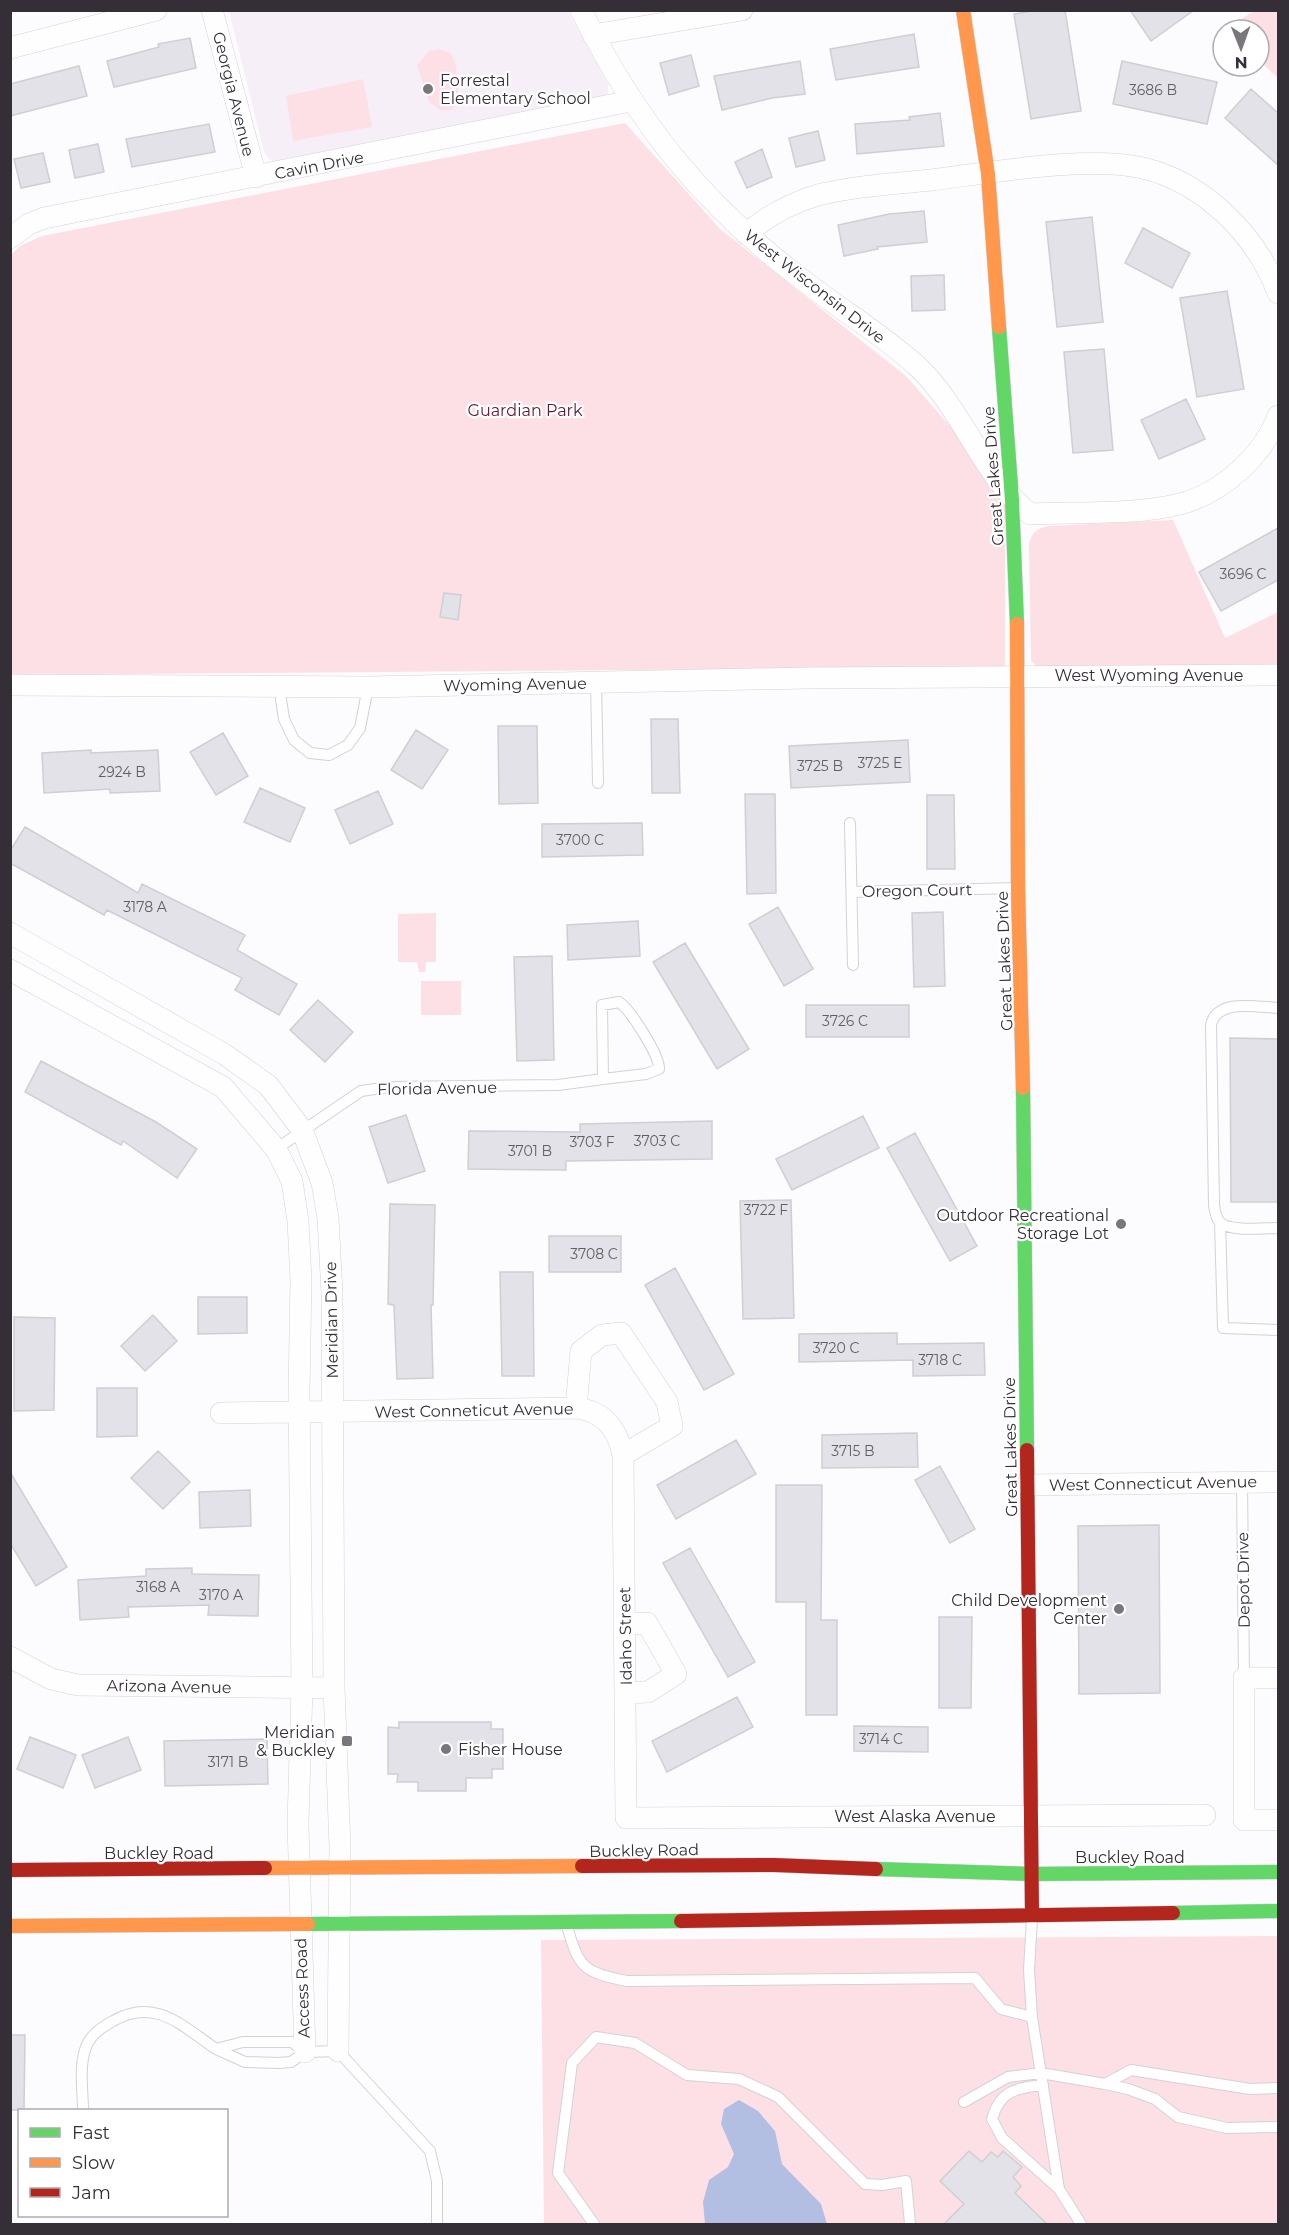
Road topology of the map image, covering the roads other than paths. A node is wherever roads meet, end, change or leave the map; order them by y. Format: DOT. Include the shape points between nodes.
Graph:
graph roads {
  1 [pos="156,10"];
  2 [pos="212,10"];
  3 [pos="581,10"];
  4 [pos="742,10"];
  5 [pos="963,10"];
  6 [pos="593,35"];
  7 [pos="10,48"];
  8 [pos="631,101"];
  9 [pos="988,174"];
  10 [pos="256,177"];
  11 [pos="746,234"];
  12 [pos="10,238"];
  13 [pos="1278,293"];
  14 [pos="1278,416"];
  15 [pos="1012,500"];
  16 [pos="1278,675"];
  17 [pos="1020,676"];
  18 [pos="596,682"];
  19 [pos="10,685"];
  20 [pos="279,686"];
  21 [pos="368,687"];
  22 [pos="598,783"];
  23 [pos="850,823"];
  24 [pos="1018,888"];
  25 [pos="852,892"];
  26 [pos="10,933"];
  27 [pos="853,965"];
  28 [pos="10,970"];
  29 [pos="1278,1008"];
  30 [pos="603,1079"];
  31 [pos="302,1130"];
  32 [pos="276,1149"];
  33 [pos="1220,1222"];
  34 [pos="1278,1228"];
  35 [pos="1278,1330"];
  36 [pos="576,1408"];
  37 [pos="332,1411"];
  38 [pos="299,1412"];
  39 [pos="221,1413"];
  40 [pos="624,1455"];
  41 [pos="1242,1482"];
  42 [pos="1278,1482"];
  43 [pos="1027,1485"];
  44 [pos="624,1624"];
  45 [pos="10,1657"];
  46 [pos="1244,1678"];
  47 [pos="1278,1678"];
  48 [pos="302,1687"];
  49 [pos="334,1688"];
  50 [pos="625,1693"];
  51 [pos="1205,1815"];
  52 [pos="1030,1816"];
  53 [pos="626,1818"];
  54 [pos="1278,1820"];
  55 [pos="10,1870"];
  56 [pos="299,1870"];
  57 [pos="340,1870"];
  58 [pos="1278,1872"];
  59 [pos="1030,1874"];
  60 [pos="1278,1911"];
  61 [pos="1032,1913"];
  62 [pos="566,1923"];
  63 [pos="300,1924"];
  64 [pos="340,1925"];
  65 [pos="10,1926"];
  66 [pos="1032,2017"];
  67 [pos="216,2049"];
  68 [pos="338,2051"];
  69 [pos="305,2052"];
  70 [pos="1041,2073"];
  71 [pos="1105,2084"];
  72 [pos="1043,2085"];
  73 [pos="1278,2088"];
  74 [pos="964,2102"];
  75 [pos="83,2109"];
  76 [pos="1278,2127"];
  77 [pos="1059,2189"];
  78 [pos="437,2224"];
  79 [pos="594,2224"];
  80 [pos="910,2224"];
  81 [pos="1081,2224"];
  1 -- 7 [label="street"];
  2 -- 10 [label="street, Georgia Avenue"];
  3 -- 6 [label="street, West Wisconsin Drive"];
  4 -- 6 [label="street"];
  5 -- 9 [label="main road, Great Lakes Drive"];
  6 -- 8 [label="street, West Wisconsin Drive"];
  8 -- 10 [label="street, Cavin Drive"];
  8 -- 11 [label="street, West Wisconsin Drive" via="699,188"];
  9 -- 11 [label="street" via="818,195 763,220"];
  9 -- 13 [label="street" via="1090,164 1143,168 1186,185 1242,231 1271,274"];
  9 -- 15 [label="main road, Great Lakes Drive"];
  10 -- 12 [label="street, Cavin Drive" via="44,218"];
  11 -- 15 [label="street, West Wisconsin Drive" via="918,367 957,414"];
  14 -- 15 [label="street" via="1261,448 1241,469 1215,490 1181,504 1030,514"];
  15 -- 17 [label="main road, Great Lakes Drive"];
  16 -- 17 [label="street, West Wyoming Avenue"];
  17 -- 18 [label="street, Wyoming Avenue"];
  17 -- 24 [label="main road, Great Lakes Drive"];
  18 -- 21 [label="street, Wyoming Avenue"];
  18 -- 22 [label="lane"];
  19 -- 20 [label="street, Wyoming Avenue"];
  20 -- 21 [label="street, Wyoming Avenue"];
  20 -- 21 [label="lane" via="284,719 294,740 310,753 329,755 348,745 360,728"];
  23 -- 25 [label="lane, Oregon Court"];
  24 -- 25 [label="lane, Oregon Court"];
  24 -- 43 [label="main road, Great Lakes Drive"];
  25 -- 27 [label="lane, Oregon Court"];
  26 -- 31 [label="street, Meridian Drive" via="224,1053 268,1085"];
  28 -- 32 [label="street, Meridian Drive" via="223,1087"];
  29 -- 33 [label="lane" via="1223,1008 1213,1017 1214,1205"];
  30 -- 30 [label="lane, Florida Avenue" via="602,1005 619,1002 658,1059 659,1069"];
  30 -- 31 [label="lane, Florida Avenue" via="558,1085 389,1087 361,1091"];
  31 -- 32 [label="lane, Florida Avenue"];
  31 -- 37 [label="street, Meridian Drive" via="322,1183 328,1218"];
  32 -- 38 [label="street, Meridian Drive" via="292,1181 298,1221"];
  33 -- 34 [label="lane" via="1228,1227"];
  33 -- 35 [label="lane" via="1223,1329"];
  36 -- 37 [label="street, West Conneticut Avenue"];
  36 -- 40 [label="street, West Conneticut Avenue" via="593,1410 608,1421 620,1437"];
  36 -- 40 [label="street" via="581,1351 602,1335 621,1333 667,1402 672,1426"];
  37 -- 38 [label="street, West Conneticut Avenue"];
  37 -- 49 [label="street, Meridian Drive"];
  38 -- 39 [label="street, West Conneticut Avenue"];
  38 -- 48 [label="street, Meridian Drive"];
  40 -- 44 [label="street, Idaho Street"];
  41 -- 42 [label="street, West Connecticut Avenue"];
  41 -- 43 [label="street, West Connecticut Avenue"];
  41 -- 46 [label="lane, Depot Drive"];
  43 -- 52 [label="main road, Great Lakes Drive"];
  44 -- 50 [label="street, Idaho Street"];
  44 -- 50 [label="street" via="647,1623 676,1674 648,1692"];
  45 -- 48 [label="street, Arizona Avenue" via="51,1679 78,1684"];
  46 -- 47 [label="street"];
  46 -- 54 [label="street, Depot Drive" via="1244,1820"];
  48 -- 49 [label="street, Arizona Avenue"];
  48 -- 56 [label="street, Meridian Drive"];
  49 -- 57 [label="street, Meridian Drive"];
  50 -- 53 [label="street, Idaho Street"];
  51 -- 52 [label="street, West Alaska Avenue"];
  52 -- 53 [label="street, West Alaska Avenue"];
  52 -- 59 [label="main road, Great Lakes Drive"];
  55 -- 56 [label="main road, Buckley Road"];
  56 -- 57 [label="main road, Buckley Road"];
  56 -- 63 [label="street, Access Road"];
  57 -- 59 [label="main road, Buckley Road" via="774,1865"];
  57 -- 64 [label="street, Meridian Drive"];
  58 -- 59 [label="main road, Buckley Road"];
  59 -- 61 [label="main road, Great Lakes Drive"];
  60 -- 61 [label="main road"];
  61 -- 62 [label="main road"];
  61 -- 66 [label="lane"];
  62 -- 64 [label="main road"];
  62 -- 66 [label="lane" via="574,1952 592,1973 627,1981 975,1978 1001,2009"];
  63 -- 64 [label="main road"];
  63 -- 65 [label="main road"];
  63 -- 69 [label="street, Access Road"];
  64 -- 68 [label="street"];
  66 -- 70 [label="lane"];
  67 -- 69 [label="lane" via="243,2042 292,2042"];
  67 -- 69 [label="lane" via="245,2062 291,2062"];
  67 -- 75 [label="lane" via="175,2020 150,2011 128,2013 91,2038 83,2063"];
  68 -- 69 [label="lane"];
  68 -- 78 [label="lane" via="430,2151 437,2181"];
  70 -- 71 [label="lane"];
  70 -- 72 [label="lane"];
  70 -- 74 [label="lane" via="1008,2077"];
  71 -- 73 [label="lane" via="1131,2070 1250,2089"];
  71 -- 76 [label="lane" via="1155,2099 1178,2117 1227,2128"];
  72 -- 77 [label="lane"];
  72 -- 77 [label="lane" via="1005,2095 997,2103 992,2119 1002,2138"];
  77 -- 81 [label="lane"];
  79 -- 80 [label="lane" via="558,2173 572,2063 596,2037 635,2043 687,2075 739,2079 778,2097 865,2184 906,2181"];
}
